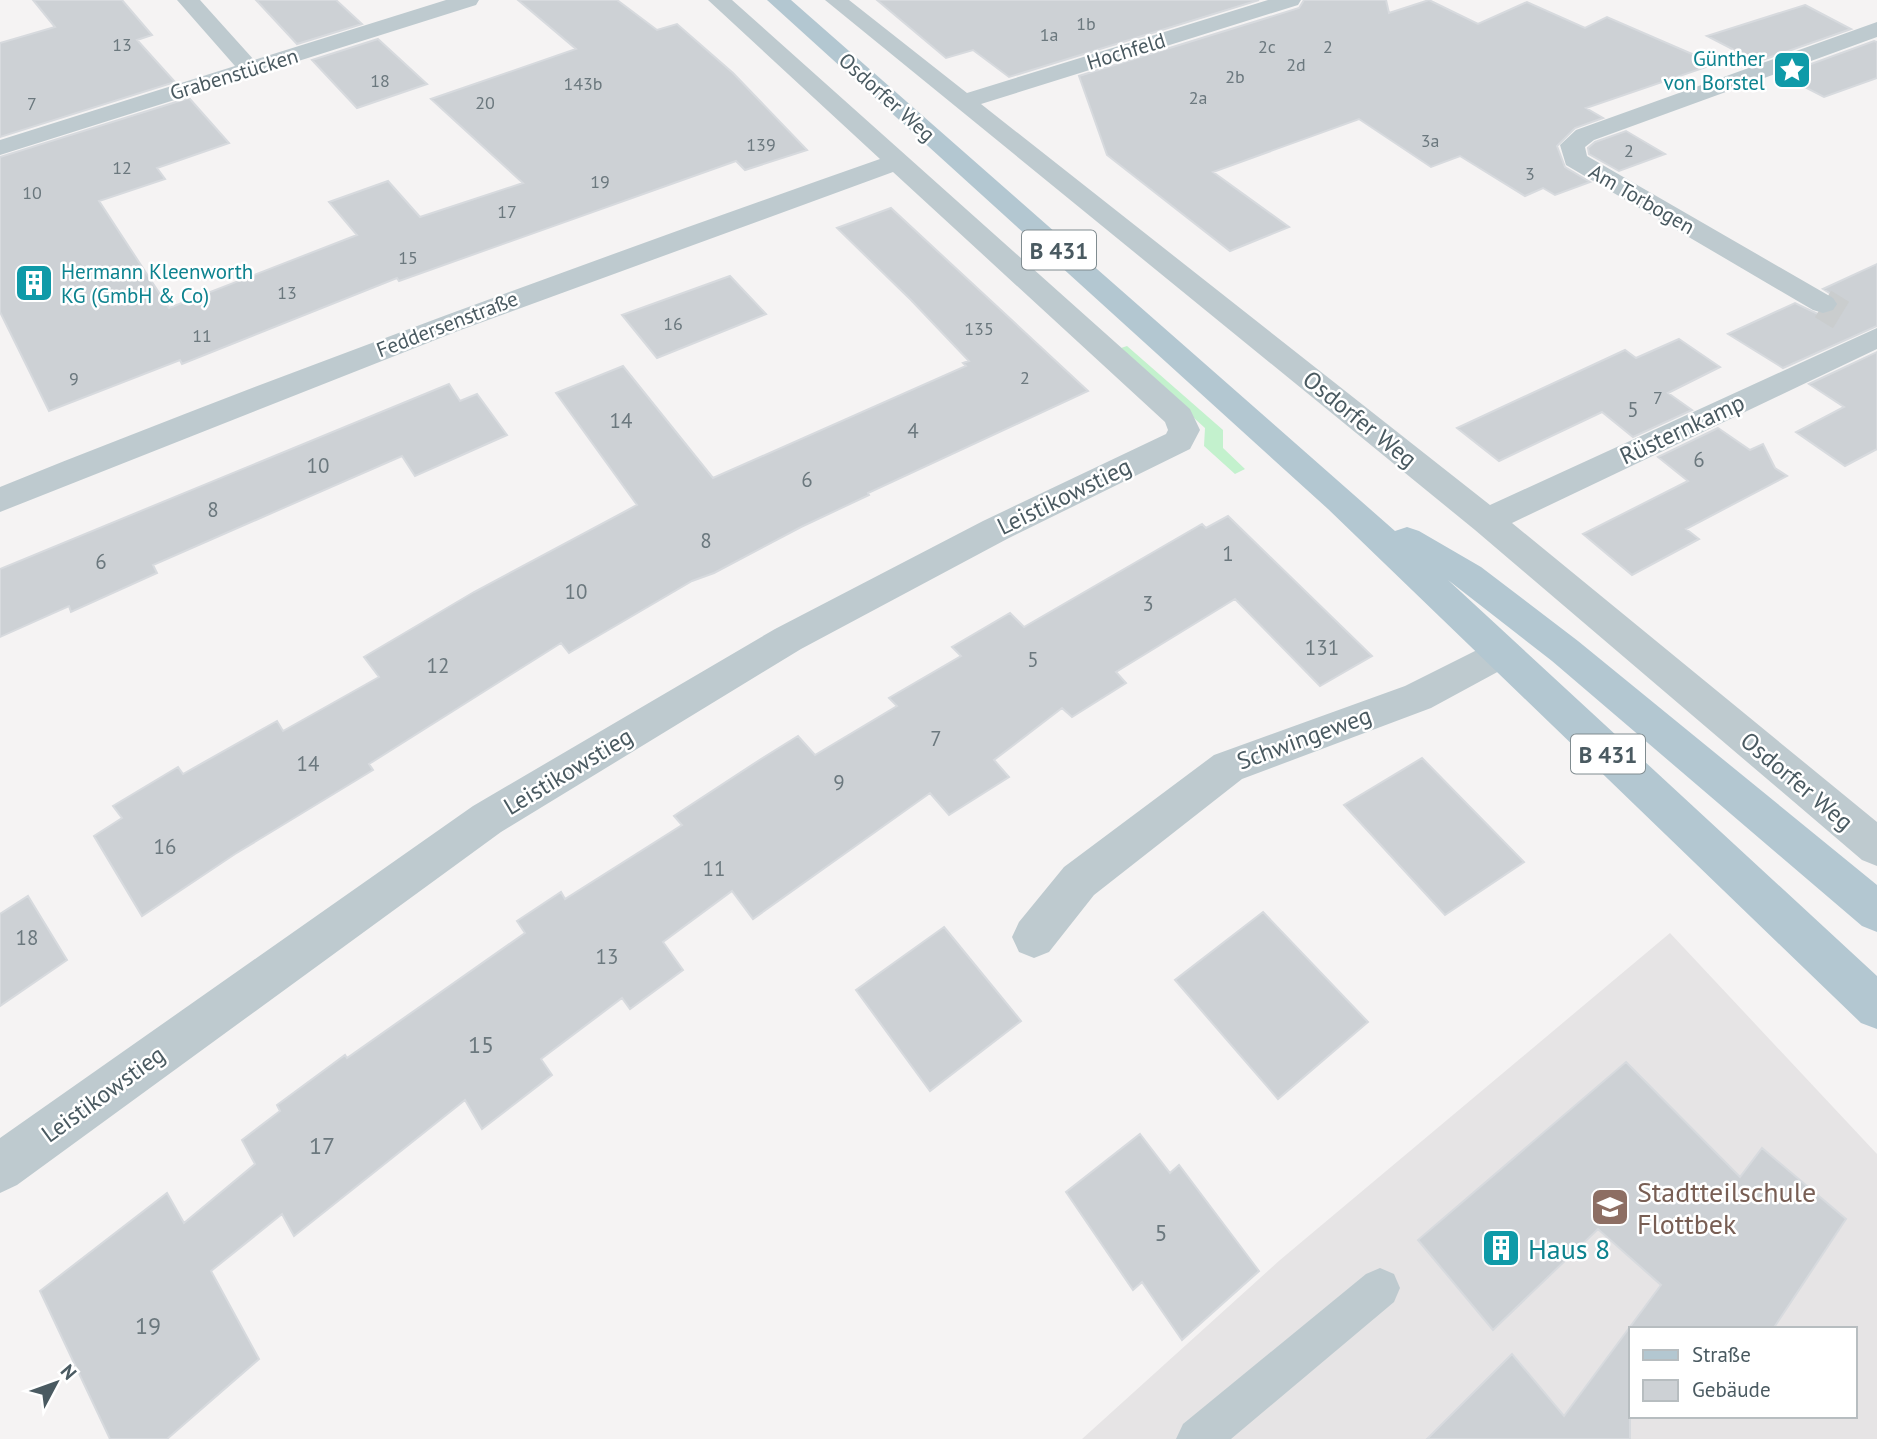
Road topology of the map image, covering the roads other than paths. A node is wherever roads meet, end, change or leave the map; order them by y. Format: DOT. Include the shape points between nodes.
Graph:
graph roads {
  1 [pos="188,0"];
  2 [pos="468,0"];
  3 [pos="719,0"];
  4 [pos="778,0"];
  5 [pos="836,0"];
  6 [pos="1290,0"];
  7 [pos="1877,29"];
  8 [pos="250,69"];
  9 [pos="962,102"];
  10 [pos="0,148"];
  11 [pos="899,160"];
  12 [pos="1823,304"];
  13 [pos="1869,332"];
  14 [pos="1179,441"];
  15 [pos="0,500"];
  16 [pos="1340,500"];
  17 [pos="1487,521"];
  18 [pos="1500,653"];
  19 [pos="1877,847"];
  20 [pos="1877,912"];
  21 [pos="1034,937"];
  22 [pos="1877,1007"];
  23 [pos="0,1168"];
  24 [pos="1380,1288"];
  25 [pos="1198,1439"];
  1 -- 8 [label="street"];
  2 -- 8 [label="street, Grabenstücken"];
  3 -- 11 [label="street, Osdorfer Weg"];
  4 -- 16 [label="main road, Osdorfer Weg / B 431"];
  5 -- 9 [label="street, Osdorfer Weg"];
  6 -- 9 [label="street, Hochfeld"];
  7 -- 12 [label="street, Am Torbogen" via="1585,135 1572,145 1575,160"];
  8 -- 10 [label="street, Grabenstücken"];
  9 -- 17 [label="street, Osdorfer Weg"];
  11 -- 14 [label="street, Osdorfer Weg" via="1179,417 1184,430"];
  11 -- 15 [label="street, Feddersenstraße" via="446,324"];
  13 -- 17 [label="street, Rüsternkamp"];
  14 -- 23 [label="street, Leistikowstieg" via="995,530 788,639 488,819"];
  16 -- 18 [label="main road, Osdorfer Weg / B 431"];
  16 -- 20 [label="main road, Osdorfer Weg / B 431" via="1490,592"];
  17 -- 19 [label="street, Osdorfer Weg"];
  18 -- 21 [label="street, Schwingeweg" via="1418,697 1228,767 1079,881"];
  18 -- 22 [label="main road, Osdorfer Weg / B 431"];
  24 -- 25 [label="lane"];
}
